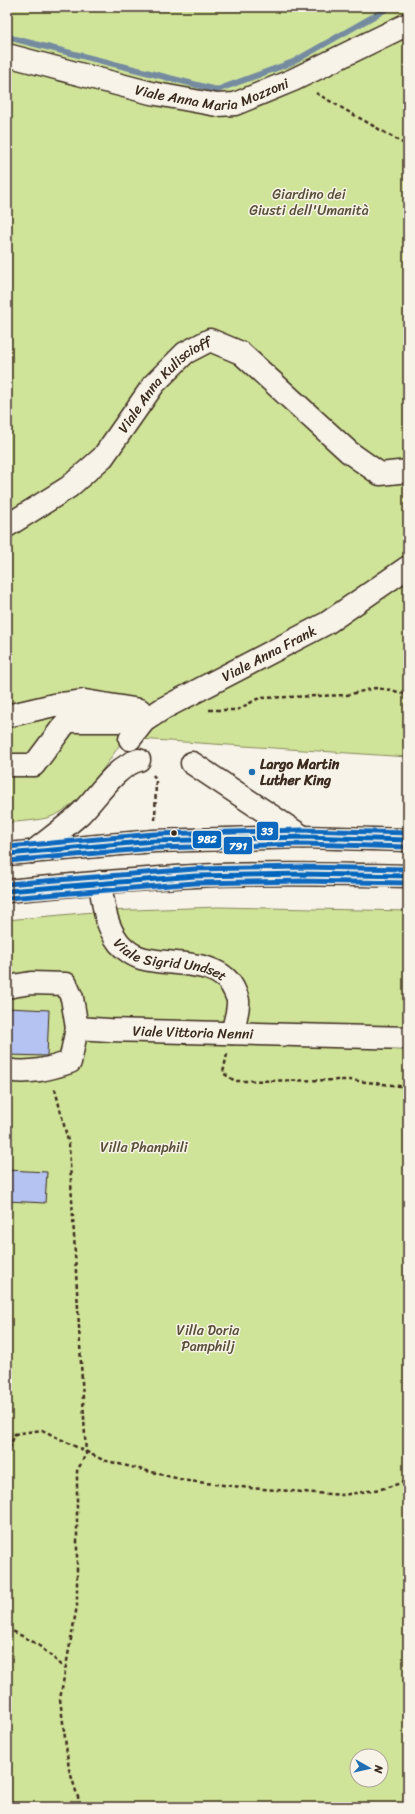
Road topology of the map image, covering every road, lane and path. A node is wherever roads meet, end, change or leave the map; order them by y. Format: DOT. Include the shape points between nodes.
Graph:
graph roads {
  1 [pos="408,24"];
  2 [pos="7,55"];
  3 [pos="293,80"];
  4 [pos="408,146"];
  5 [pos="408,471"];
  6 [pos="7,526"];
  7 [pos="408,567"];
  8 [pos="408,695"];
  9 [pos="164,708"];
  10 [pos="208,710"];
  11 [pos="7,716"];
  12 [pos="144,721"];
  13 [pos="130,739"];
  14 [pos="140,760"];
  15 [pos="192,763"];
  16 [pos="7,765"];
  17 [pos="303,837"];
  18 [pos="408,840"];
  19 [pos="154,841"];
  20 [pos="33,852"];
  21 [pos="7,854"];
  22 [pos="408,876"];
  23 [pos="100,882"];
  24 [pos="7,891"];
  25 [pos="7,987"];
  26 [pos="77,1028"];
  27 [pos="232,1033"];
  28 [pos="408,1038"];
  29 [pos="50,1069"];
  30 [pos="7,1070"];
  31 [pos="408,1087"];
  32 [pos="15,1434"];
  33 [pos="7,1435"];
  34 [pos="86,1454"];
  35 [pos="7,1455"];
  36 [pos="408,1481"];
  37 [pos="7,1628"];
  38 [pos="66,1668"];
  39 [pos="81,1807"];
  1 -- 3 [label="street, Viale Anna Maria Mozzoni"];
  2 -- 3 [label="street, Viale Anna Maria Mozzoni" via="151,93 217,105 235,104"];
  3 -- 4 [label="path"];
  5 -- 6 [label="street, Viale Anna Kuliscioff" via="380,474 349,452 241,353 210,340 185,353 154,384 103,457 69,487"];
  7 -- 9 [label="street, Viale Anna Frank" via="327,623"];
  8 -- 10 [label="path" via="375,688 347,695 259,698 237,710"];
  9 -- 11 [label="street" via="137,710 85,701"];
  9 -- 12 [label="street, Viale Anna Frank"];
  12 -- 13 [label="street, Viale Anna Frank"];
  12 -- 16 [label="street" via="67,721 34,765"];
  14 -- 19 [label="path" via="156,779"];
  14 -- 20 [label="street" via="125,766 70,822"];
  15 -- 17 [label="street"];
  17 -- 18 [label="street"];
  17 -- 19 [label="street"];
  19 -- 20 [label="street"];
  20 -- 21 [label="street"];
  22 -- 23 [label="street" via="241,875"];
  23 -- 24 [label="street"];
  23 -- 27 [label="street, Viale Sigrid Undset" via="104,911 110,929 127,950 146,959 202,966 216,972 232,984 239,1002"];
  25 -- 26 [label="street" via="31,983 66,984 72,998"];
  26 -- 27 [label="street, Viale Vittoria Nenni"];
  26 -- 29 [label="street" via="70,1062"];
  27 -- 28 [label="street, Viale Vittoria Nenni"];
  27 -- 31 [label="path" via="223,1073 235,1081 350,1080"];
  29 -- 30 [label="street" via="18,1072"];
  29 -- 34 [label="path" via="69,1145"];
  32 -- 33 [label="path"];
  32 -- 34 [label="path" via="42,1430"];
  32 -- 35 [label="path"];
  34 -- 36 [label="path" via="188,1481 250,1488 343,1495 381,1489"];
  34 -- 38 [label="path" via="77,1471 77,1606"];
  37 -- 38 [label="path" via="37,1644"];
  38 -- 39 [label="path" via="60,1699 69,1769"];
}
